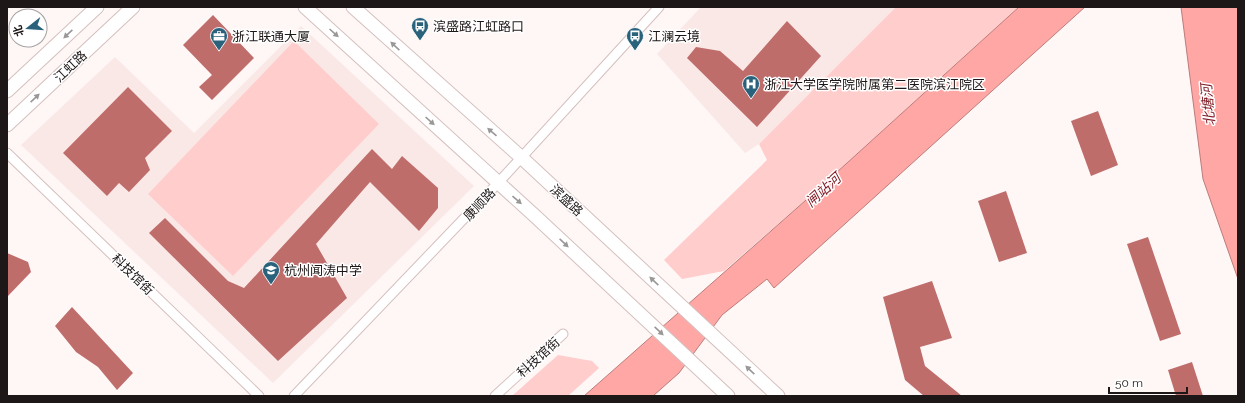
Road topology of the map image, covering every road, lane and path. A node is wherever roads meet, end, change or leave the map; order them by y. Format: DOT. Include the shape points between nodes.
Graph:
graph roads {
  1 [pos="97,7"];
  2 [pos="133,7"];
  3 [pos="305,7"];
  4 [pos="353,7"];
  5 [pos="659,7"];
  6 [pos="7,91"];
  7 [pos="7,125"];
  8 [pos="7,153"];
  9 [pos="522,158"];
  10 [pos="498,183"];
  11 [pos="563,334"];
  12 [pos="259,396"];
  13 [pos="294,396"];
  14 [pos="495,396"];
  15 [pos="728,396"];
  16 [pos="778,396"];
  1 -- 6 [label="main road, 江虹路, one-way"];
  7 -- 2 [label="main road, 江虹路, one-way"];
  3 -- 10 [label="main road, one-way"];
  9 -- 4 [label="main road, 滨盛路, one-way"];
  5 -- 9 [label="street, 康顺路"];
  8 -- 12 [label="street, 科技馆街"];
  9 -- 10 [label="street, 康顺路"];
  16 -- 9 [label="main road, 滨盛路, one-way"];
  10 -- 13 [label="street, 康顺路"];
  10 -- 15 [label="main road, one-way"];
  11 -- 14 [label="street, 科技馆街"];
}
